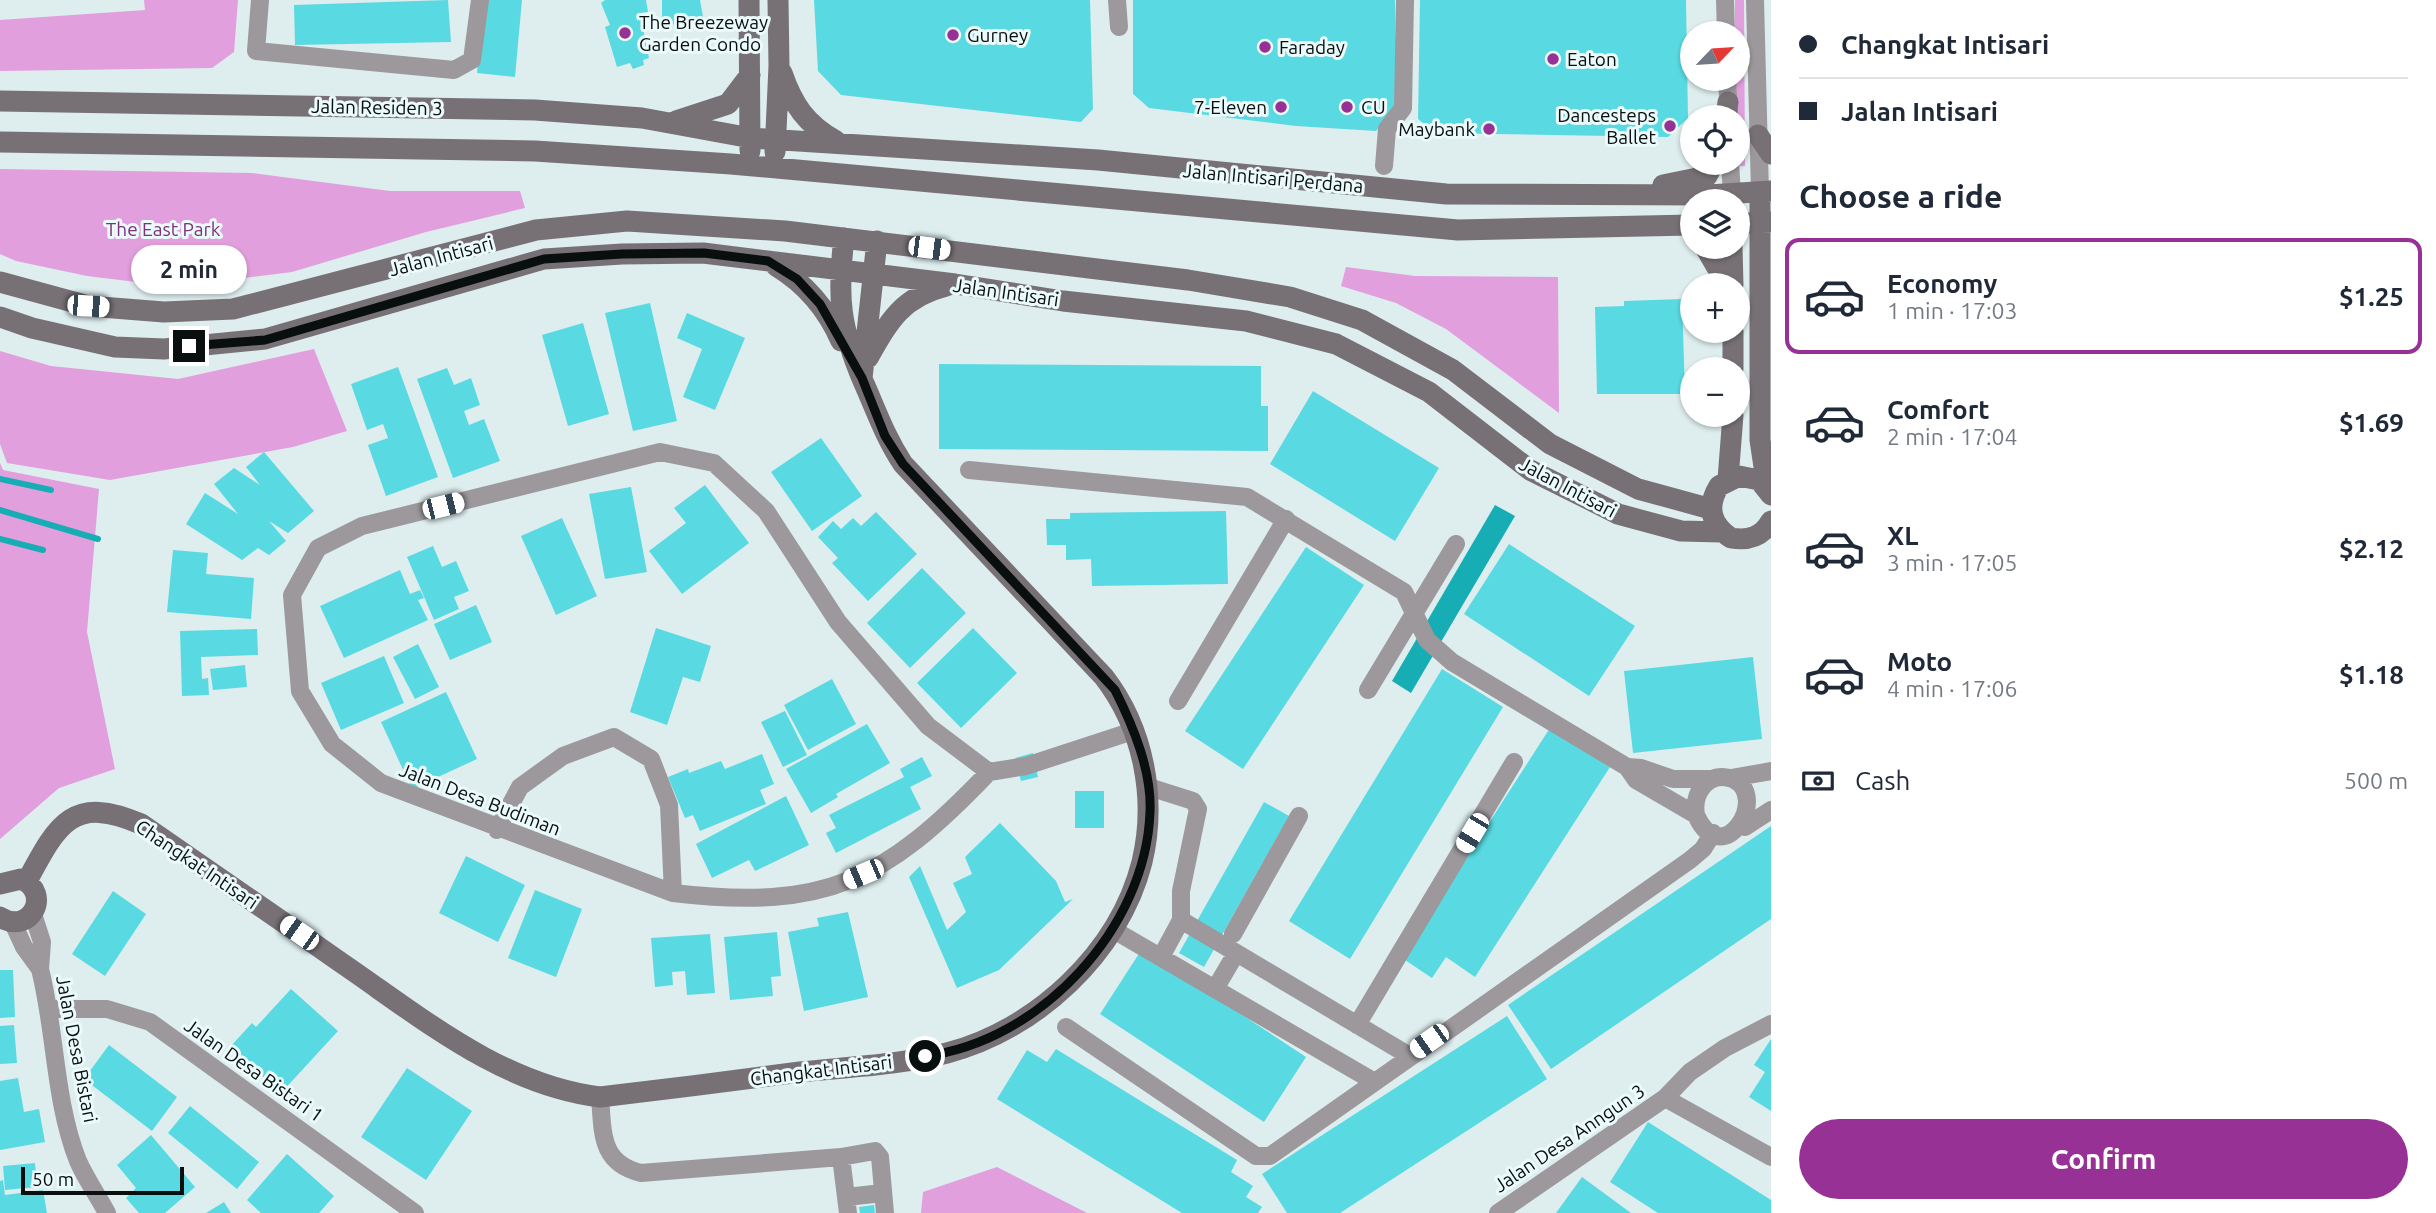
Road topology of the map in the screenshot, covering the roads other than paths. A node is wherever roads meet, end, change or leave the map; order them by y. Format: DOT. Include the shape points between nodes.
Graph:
graph roads {
  1 [pos="260,0"];
  2 [pos="480,0"];
  3 [pos="749,0"];
  4 [pos="778,0"];
  5 [pos="1117,0"];
  6 [pos="1405,0"];
  7 [pos="1725,0"];
  8 [pos="1755,0"];
  9 [pos="1726,21"];
  10 [pos="1119,27"];
  11 [pos="779,66"];
  12 [pos="750,75"];
  13 [pos="0,101"];
  14 [pos="670,122"];
  15 [pos="1758,135"];
  16 [pos="751,138"];
  17 [pos="776,138"];
  18 [pos="0,142"];
  19 [pos="838,142"];
  20 [pos="1771,154"];
  21 [pos="1384,166"];
  22 [pos="750,167"];
  23 [pos="774,168"];
  24 [pos="1708,175"];
  25 [pos="1766,191"];
  26 [pos="1605,193"];
  27 [pos="1680,195"];
  28 [pos="1766,222"];
  29 [pos="1680,225"];
  30 [pos="844,238"];
  31 [pos="877,242"];
  32 [pos="1771,259"];
  33 [pos="768,261"];
  34 [pos="840,270"];
  35 [pos="873,274"];
  36 [pos="0,282"];
  37 [pos="955,284"];
  38 [pos="1761,289"];
  39 [pos="0,317"];
  40 [pos="861,370"];
  41 [pos="1732,427"];
  42 [pos="969,470"];
  43 [pos="1728,479"];
  44 [pos="1769,491"];
  45 [pos="1711,509"];
  46 [pos="1286,519"];
  47 [pos="1768,529"];
  48 [pos="1722,532"];
  49 [pos="1455,544"];
  50 [pos="1414,613"];
  51 [pos="1368,690"];
  52 [pos="1178,701"];
  53 [pos="1133,731"];
  54 [pos="1514,762"];
  55 [pos="1627,767"];
  56 [pos="1771,771"];
  57 [pos="989,772"];
  58 [pos="1722,778"];
  59 [pos="1149,787"];
  60 [pos="1771,810"];
  61 [pos="1696,815"];
  62 [pos="1299,816"];
  63 [pos="1743,828"];
  64 [pos="497,830"];
  65 [pos="1713,834"];
  66 [pos="27,881"];
  67 [pos="0,884"];
  68 [pos="673,892"];
  69 [pos="33,914"];
  70 [pos="7,920"];
  71 [pos="1181,920"];
  72 [pos="1112,929"];
  73 [pos="1233,934"];
  74 [pos="1235,955"];
  75 [pos="1161,957"];
  76 [pos="40,969"];
  77 [pos="1214,989"];
  78 [pos="50,1009"];
  79 [pos="1771,1024"];
  80 [pos="1357,1025"];
  81 [pos="1066,1027"];
  82 [pos="1408,1055"];
  83 [pos="1373,1082"];
  84 [pos="600,1097"];
  85 [pos="1665,1098"];
  86 [pos="841,1157"];
  87 [pos="1771,1157"];
  88 [pos="883,1193"];
  89 [pos="847,1205"];
  90 [pos="107,1213"];
  91 [pos="415,1213"];
  92 [pos="885,1213"];
  93 [pos="1498,1213"];
  1 -- 2 [label="street" via="256,51 454,70 472,60"];
  3 -- 12 [label="street"];
  4 -- 11 [label="street"];
  5 -- 10 [label="street"];
  6 -- 21 [label="street" via="1403,107 1387,129"];
  7 -- 9 [label="street"];
  8 -- 15 [label="street"];
  11 -- 17 [label="street"];
  11 -- 19 [label="street" via="803,117"];
  12 -- 14 [label="street" via="737,96 720,109"];
  12 -- 16 [label="street"];
  13 -- 14 [label="street, Jalan Residen 3" via="535,110"];
  14 -- 16 [label="street, Jalan Residen 3"];
  15 -- 20 [label="street"];
  15 -- 25 [label="street"];
  16 -- 17 [label="street, Jalan Residen 3"];
  16 -- 22 [label="street"];
  17 -- 19 [label="street, Jalan Intisari Perdana"];
  17 -- 23 [label="street"];
  18 -- 22 [label="street" via="535,151"];
  19 -- 26 [label="street, Jalan Intisari Perdana" via="1098,160 1446,194"];
  22 -- 23 [label="street"];
  23 -- 29 [label="street, Jalan Intisari Perdana" via="1458,230"];
  24 -- 26 [label="street"];
  25 -- 28 [label="street"];
  26 -- 27 [label="street, Jalan Intisari Perdana"];
  28 -- 38 [label="street"];
  30 -- 31 [label="street, Jalan Intisari"];
  30 -- 34 [label="street, Changkat Intisari"];
  30 -- 36 [label="street, Jalan Intisari" via="719,224 627,221 570,225 233,309 164,312 88,306"];
  31 -- 35 [label="street, Changkat Intisari"];
  31 -- 45 [label="street, Jalan Intisari" via="1188,280 1302,301 1362,320 1428,354 1550,444 1627,484"];
  32 -- 38 [label="street"];
  33 -- 34 [label="street, Jalan Intisari"];
  33 -- 39 [label="street, Jalan Intisari" via="704,253 544,259 265,340 164,349 115,347"];
  33 -- 40 [label="street" via="797,279 820,304"];
  34 -- 35 [label="street, Jalan Intisari"];
  34 -- 40 [label="street, Changkat Intisari" via="843,328"];
  35 -- 37 [label="street, Jalan Intisari"];
  35 -- 40 [label="street, Changkat Intisari"];
  37 -- 40 [label="street" via="908,301 885,327"];
  37 -- 48 [label="street, Jalan Intisari" via="1246,321 1336,344 1429,392 1530,470 1618,514 1681,531"];
  38 -- 44 [label="street" via="1760,440"];
  40 -- 53 [label="street, Changkat Intisari" via="885,436 903,464 1104,677 1115,690"];
  41 -- 43 [label="street"];
  42 -- 46 [label="street" via="1247,497"];
  43 -- 44 [label="street" via="1749,476"];
  43 -- 45 [label="street" via="1713,496"];
  45 -- 48 [label="street"];
  46 -- 50 [label="street" via="1404,592"];
  46 -- 52 [label="street"];
  47 -- 48 [label="street, Jalan Intisari" via="1743,540"];
  49 -- 50 [label="street"];
  50 -- 51 [label="street"];
  50 -- 55 [label="street" via="1427,640 1452,662"];
  53 -- 57 [label="street" via="1026,766"];
  53 -- 59 [label="street, Changkat Intisari"];
  54 -- 80 [label="street"];
  55 -- 58 [label="street" via="1673,779"];
  55 -- 61 [label="street" via="1636,780"];
  56 -- 58 [label="street"];
  57 -- 64 [label="street, Jalan Desa Budiman" via="928,726 838,622 766,511 714,463 660,452 362,526 318,548 292,595 300,691 332,744 381,783"];
  57 -- 68 [label="street, Jalan Desa Budiman" via="942,822 882,867 825,891 748,898"];
  58 -- 61 [label="street" via="1699,789"];
  58 -- 63 [label="street" via="1739,781 1751,795 1752,813"];
  59 -- 71 [label="street" via="1193,801 1198,809 1181,891"];
  59 -- 72 [label="street, Changkat Intisari" via="1150,813 1139,874"];
  60 -- 63 [label="street"];
  61 -- 65 [label="street"];
  62 -- 73 [label="street"];
  63 -- 65 [label="street" via="1728,835"];
  64 -- 68 [label="street, Jalan Desa Budiman"];
  64 -- 68 [label="street" via="520,787 563,756 614,737 650,759 668,805"];
  65 -- 82 [label="street" via="1690,860"];
  66 -- 67 [label="street" via="14,878"];
  66 -- 69 [label="street" via="38,900"];
  66 -- 84 [label="street, Changkat Intisari" via="55,831 78,815 97,811 121,816 141,824 435,1027 513,1074 570,1094"];
  69 -- 70 [label="street" via="28,919"];
  69 -- 76 [label="street, Jalan Desa Bistari" via="42,942"];
  70 -- 76 [label="street, Jalan Desa Bistari"];
  71 -- 74 [label="street"];
  71 -- 75 [label="street"];
  72 -- 75 [label="street"];
  72 -- 84 [label="street, Changkat Intisari" via="1057,995 1032,1014 960,1049"];
  74 -- 77 [label="street"];
  74 -- 80 [label="street"];
  75 -- 77 [label="street"];
  76 -- 78 [label="street, Jalan Desa Bistari"];
  77 -- 83 [label="street"];
  78 -- 90 [label="street, Jalan Desa Bistari" via="61,1099 79,1161"];
  78 -- 91 [label="street, Jalan Desa Bistari 1" via="107,1009 150,1022"];
  79 -- 85 [label="street, Jalan Desa Anngun 3" via="1690,1072"];
  80 -- 82 [label="street"];
  81 -- 83 [label="street" via="1256,1156 1270,1156 1283,1149"];
  82 -- 83 [label="street"];
  84 -- 86 [label="street" via="605,1142 612,1160 640,1173"];
  85 -- 87 [label="street"];
  85 -- 93 [label="street, Jalan Desa Anngun 3"];
  86 -- 88 [label="street" via="878,1153"];
  86 -- 89 [label="street"];
  88 -- 89 [label="street"];
  88 -- 92 [label="street"];
}
